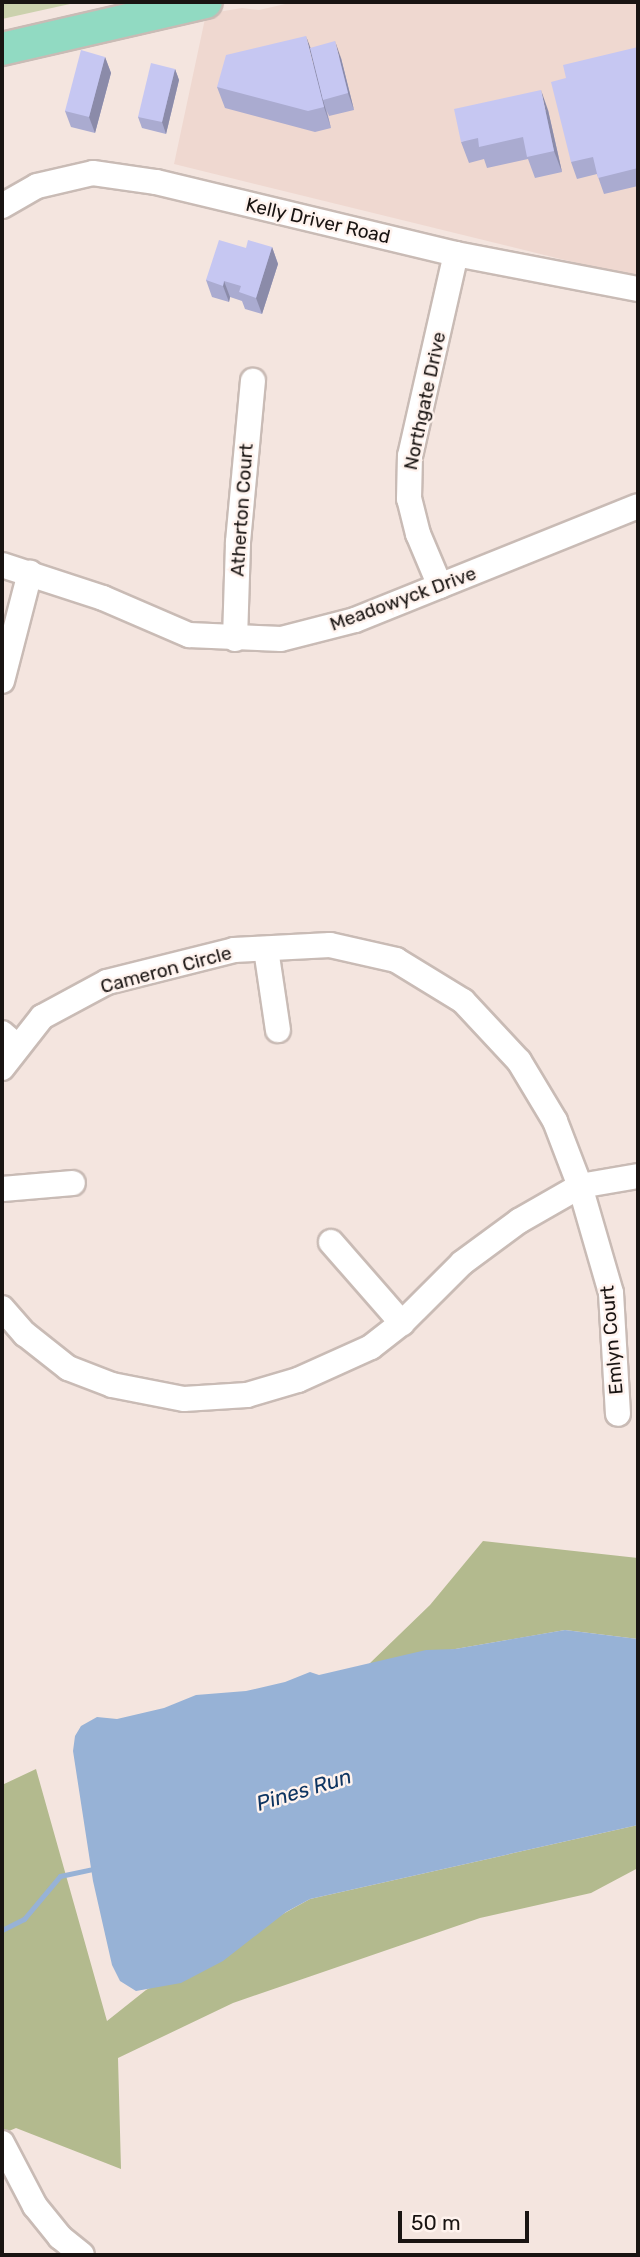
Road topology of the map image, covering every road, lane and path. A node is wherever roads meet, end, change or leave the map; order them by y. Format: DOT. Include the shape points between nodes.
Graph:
graph roads {
  1 [pos="206,2"];
  2 [pos="2,49"];
  3 [pos="2,206"];
  4 [pos="456,254"];
  5 [pos="638,289"];
  6 [pos="253,381"];
  7 [pos="638,506"];
  8 [pos="2,565"];
  9 [pos="30,573"];
  10 [pos="440,586"];
  11 [pos="235,639"];
  12 [pos="2,681"];
  13 [pos="266,949"];
  14 [pos="278,1030"];
  15 [pos="10,1040"];
  16 [pos="2,1068"];
  17 [pos="638,1176"];
  18 [pos="73,1183"];
  19 [pos="580,1186"];
  20 [pos="2,1189"];
  21 [pos="331,1242"];
  22 [pos="2,1308"];
  23 [pos="402,1323"];
  24 [pos="618,1414"];
  25 [pos="2,2143"];
  26 [pos="82,2255"];
  1 -- 2 [label="main road"];
  3 -- 4 [label="street, Kelly Driver Road" via="37,186 93,173 156,182"];
  4 -- 5 [label="street, Kelly Driver Road"];
  4 -- 10 [label="street, Northgate Drive" via="410,456 408,499"];
  6 -- 11 [label="street, Atherton Court" via="238,542"];
  7 -- 10 [label="street, Meadowyck Drive"];
  8 -- 9 [label="street, Meadowyck Drive"];
  9 -- 11 [label="street, Meadowyck Drive" via="189,635"];
  9 -- 12 [label="street"];
  10 -- 11 [label="street, Meadowyck Drive" via="355,620 281,639"];
  13 -- 14 [label="street"];
  13 -- 15 [label="street, Cameron Circle" via="234,950 107,982"];
  13 -- 19 [label="street, Cameron Circle" via="330,946 396,960 463,1001 519,1061 555,1121"];
  15 -- 16 [label="street, Cameron Circle"];
  17 -- 19 [label="street"];
  18 -- 20 [label="street"];
  19 -- 23 [label="street" via="519,1221 462,1263"];
  19 -- 24 [label="street, Emlyn Court" via="611,1293"];
  21 -- 23 [label="street"];
  22 -- 23 [label="street" via="25,1334 68,1367 112,1385 184,1399 247,1395 298,1380 371,1347"];
  25 -- 26 [label="street" via="35,2206"];
}
